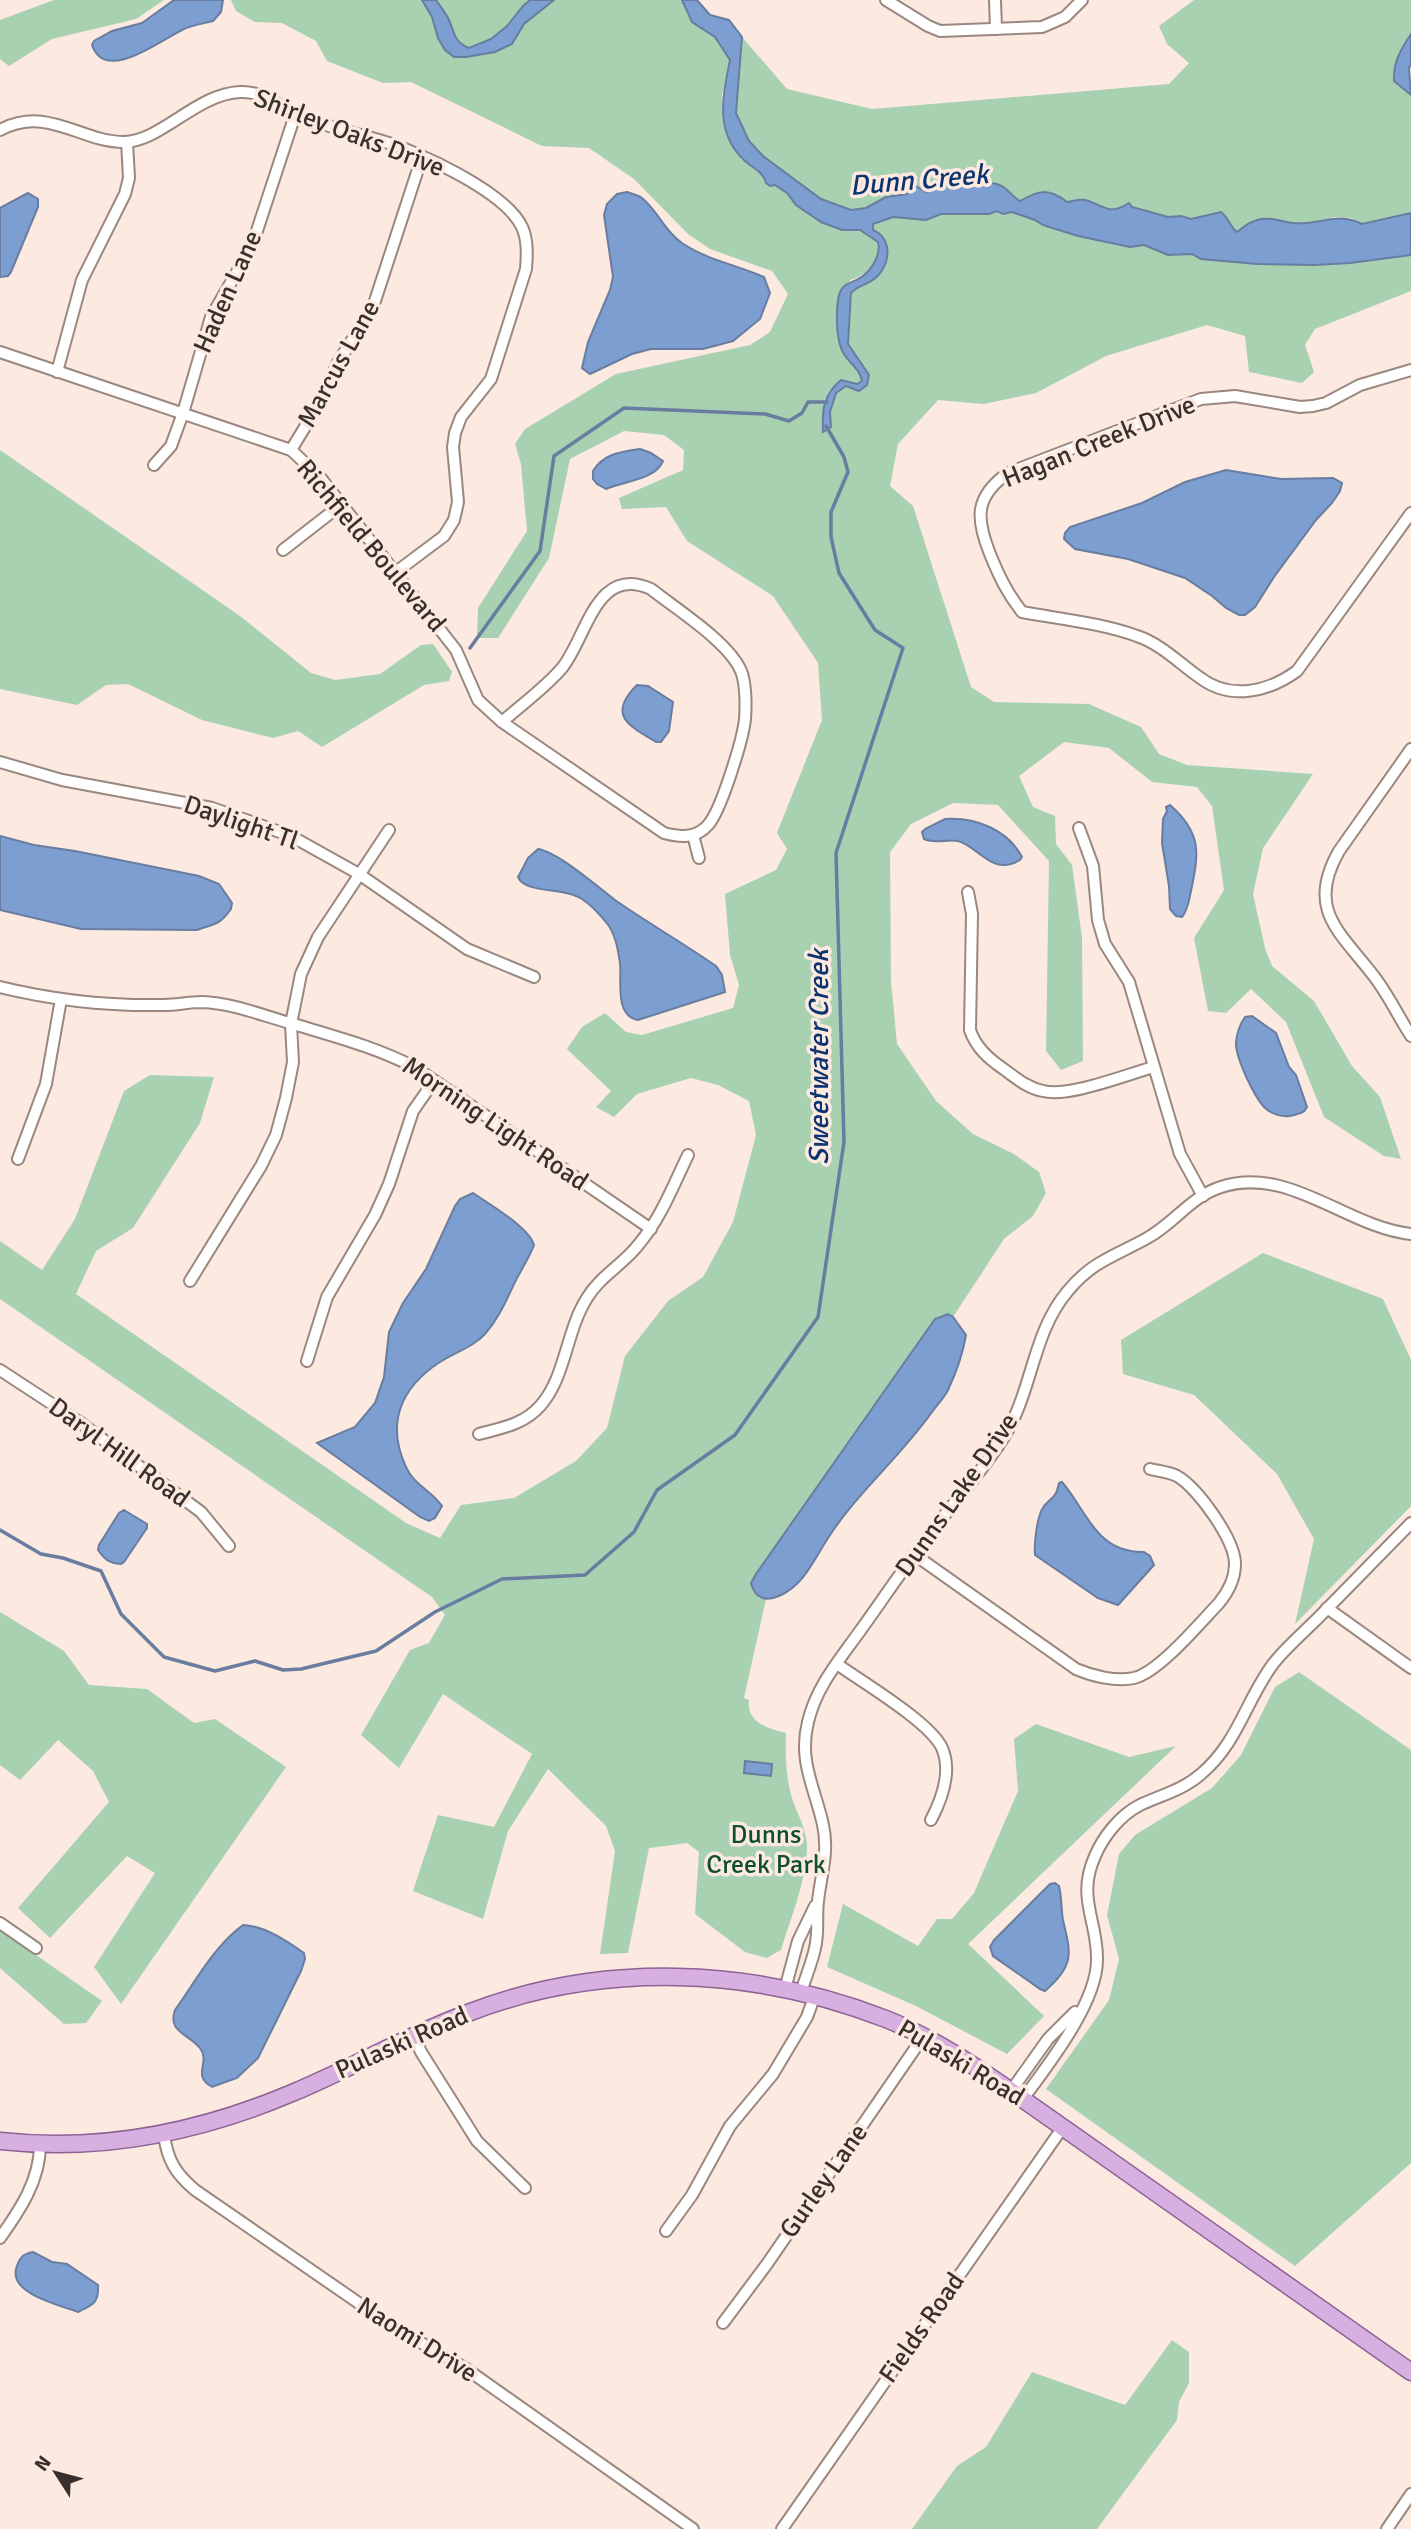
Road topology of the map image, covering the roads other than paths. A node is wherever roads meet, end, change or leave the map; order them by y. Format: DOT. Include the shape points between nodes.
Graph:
graph roads {
  1 [pos="886,0"];
  2 [pos="995,0"];
  3 [pos="1082,0"];
  4 [pos="996,29"];
  5 [pos="295,114"];
  6 [pos="0,130"];
  7 [pos="127,142"];
  8 [pos="422,157"];
  9 [pos="0,352"];
  10 [pos="1411,370"];
  11 [pos="57,372"];
  12 [pos="183,413"];
  13 [pos="291,450"];
  14 [pos="154,465"];
  15 [pos="972,489"];
  16 [pos="985,495"];
  17 [pos="342,504"];
  18 [pos="1411,513"];
  19 [pos="283,550"];
  20 [pos="396,572"];
  21 [pos="502,722"];
  22 [pos="1411,749"];
  23 [pos="0,762"];
  24 [pos="1079,828"];
  25 [pos="389,830"];
  26 [pos="693,835"];
  27 [pos="699,858"];
  28 [pos="359,874"];
  29 [pos="968,892"];
  30 [pos="534,977"];
  31 [pos="0,987"];
  32 [pos="61,999"];
  33 [pos="291,1024"];
  34 [pos="1411,1035"];
  35 [pos="1154,1067"];
  36 [pos="434,1080"];
  37 [pos="688,1155"];
  38 [pos="18,1160"];
  39 [pos="1203,1196"];
  40 [pos="651,1229"];
  41 [pos="1411,1234"];
  42 [pos="190,1281"];
  43 [pos="307,1361"];
  44 [pos="0,1370"];
  45 [pos="479,1434"];
  46 [pos="1150,1469"];
  47 [pos="1411,1523"];
  48 [pos="229,1546"];
  49 [pos="915,1555"];
  50 [pos="1327,1608"];
  51 [pos="836,1664"];
  52 [pos="1411,1668"];
  53 [pos="931,1820"];
  54 [pos="818,1900"];
  55 [pos="0,1923"];
  56 [pos="36,1948"];
  57 [pos="800,1992"];
  58 [pos="414,2036"];
  59 [pos="923,2037"];
  60 [pos="1017,2095"];
  61 [pos="1063,2127"];
  62 [pos="164,2134"];
  63 [pos="0,2141"];
  64 [pos="40,2145"];
  65 [pos="526,2188"];
  66 [pos="666,2231"];
  67 [pos="0,2238"];
  68 [pos="723,2323"];
  69 [pos="1411,2372"];
  70 [pos="1411,2494"];
  71 [pos="693,2529"];
  72 [pos="782,2529"];
  73 [pos="1387,2529"];
  1 -- 4 [label="street" via="940,31"];
  2 -- 4 [label="street"];
  3 -- 4 [label="street" via="1054,24"];
  5 -- 7 [label="street, Shirley Oaks Drive" via="266,96 221,94"];
  5 -- 8 [label="street, Shirley Oaks Drive"];
  5 -- 12 [label="street, Haden Lane" via="252,246 211,317"];
  6 -- 7 [label="street" via="47,122 95,138"];
  7 -- 11 [label="street" via="125,194 82,280"];
  8 -- 13 [label="street, Marcus Lane" via="373,307"];
  8 -- 20 [label="street, Shirley Oaks Drive" via="487,190 513,212 523,230 526,269 491,379 461,417 455,433 458,502 454,520 444,536"];
  9 -- 11 [label="street, Richfield Boulevard"];
  10 -- 16 [label="street, Hagan Creek Drive" via="1360,385 1313,406 1235,396 1201,399 1008,473"];
  11 -- 12 [label="street, Richfield Boulevard"];
  12 -- 13 [label="street, Richfield Boulevard"];
  12 -- 14 [label="street, Haden Lane" via="171,446"];
  13 -- 17 [label="street, Richfield Boulevard"];
  15 -- 16 [label="street"];
  16 -- 18 [label="street, Hagan Creek Drive" via="979,513 981,530 1001,581 1022,612 1139,636 1201,679 1237,691 1279,684 1297,671"];
  17 -- 19 [label="street"];
  17 -- 20 [label="street, Richfield Boulevard"];
  20 -- 21 [label="street, Richfield Boulevard" via="456,650 478,700"];
  21 -- 26 [label="street, Richfield Boulevard" via="664,833 681,838"];
  21 -- 26 [label="street" via="561,669 607,592 638,583 651,589 728,650 743,675 741,737 715,813 707,827"];
  22 -- 34 [label="street" via="1339,850 1325,898 1338,934 1391,1000"];
  23 -- 28 [label="street, Daylight Tl" via="62,780 212,808 291,836"];
  24 -- 35 [label="street" via="1093,866 1105,944 1129,982"];
  25 -- 28 [label="street"];
  26 -- 27 [label="street"];
  28 -- 30 [label="street, Daylight Tl" via="467,950"];
  28 -- 33 [label="street" via="318,937 301,974"];
  29 -- 35 [label="street" via="972,914 970,1030 983,1053 1029,1087 1045,1092 1062,1093"];
  31 -- 32 [label="street, Morning Light Road"];
  32 -- 33 [label="street, Morning Light Road" via="163,1005 202,1002 234,1006"];
  32 -- 38 [label="street" via="46,1084"];
  33 -- 36 [label="street, Morning Light Road" via="393,1056"];
  33 -- 42 [label="street" via="293,1062 276,1135"];
  35 -- 39 [label="street" via="1180,1154"];
  36 -- 40 [label="street, Morning Light Road"];
  36 -- 43 [label="street" via="413,1111 375,1214 327,1297"];
  37 -- 40 [label="street"];
  39 -- 41 [label="street, Dunns Lake Drive" via="1230,1185 1264,1182 1373,1225"];
  39 -- 49 [label="street, Dunns Lake Drive" via="1148,1238 1100,1262 1066,1293 1041,1336 1015,1418"];
  40 -- 45 [label="street" via="586,1298 551,1392 539,1407 526,1419"];
  44 -- 48 [label="street, Daryl Hill Road" via="201,1512"];
  46 -- 49 [label="street" via="1176,1475 1208,1505 1231,1548 1234,1578 1219,1604 1152,1670 1136,1678 1121,1680 1076,1669"];
  47 -- 50 [label="street"];
  49 -- 51 [label="street, Dunns Lake Drive"];
  50 -- 52 [label="street"];
  50 -- 60 [label="street" via="1274,1662 1230,1744 1201,1775 1138,1806 1104,1839 1088,1879 1086,1900 1097,1964 1085,2003 1061,2046"];
  51 -- 53 [label="street" via="934,1735 946,1767 942,1799"];
  51 -- 54 [label="street, Dunns Lake Drive" via="816,1697 805,1734 805,1763 826,1848"];
  54 -- 57 [label="street" via="816,1946"];
  54 -- 57 [label="street" via="798,1941"];
  55 -- 56 [label="street"];
  57 -- 58 [label="main road, Pulaski Road" via="705,1977 606,1980 493,2004"];
  57 -- 59 [label="main road, Pulaski Road" via="865,2011"];
  57 -- 66 [label="street" via="807,2017 773,2074 730,2126"];
  58 -- 62 [label="main road, Pulaski Road" via="255,2109"];
  58 -- 65 [label="street" via="477,2141"];
  59 -- 60 [label="main road, Pulaski Road"];
  59 -- 68 [label="street, Gurley Lane"];
  60 -- 61 [label="main road, Pulaski Road"];
  61 -- 69 [label="main road, Pulaski Road"];
  61 -- 72 [label="street, Fields Road"];
  62 -- 64 [label="main road, Pulaski Road"];
  62 -- 71 [label="street, Naomi Drive" via="172,2166 195,2190 392,2326 465,2368"];
  63 -- 64 [label="main road, Pulaski Road"];
  64 -- 67 [label="street" via="30,2190"];
  70 -- 73 [label="street"];
}
